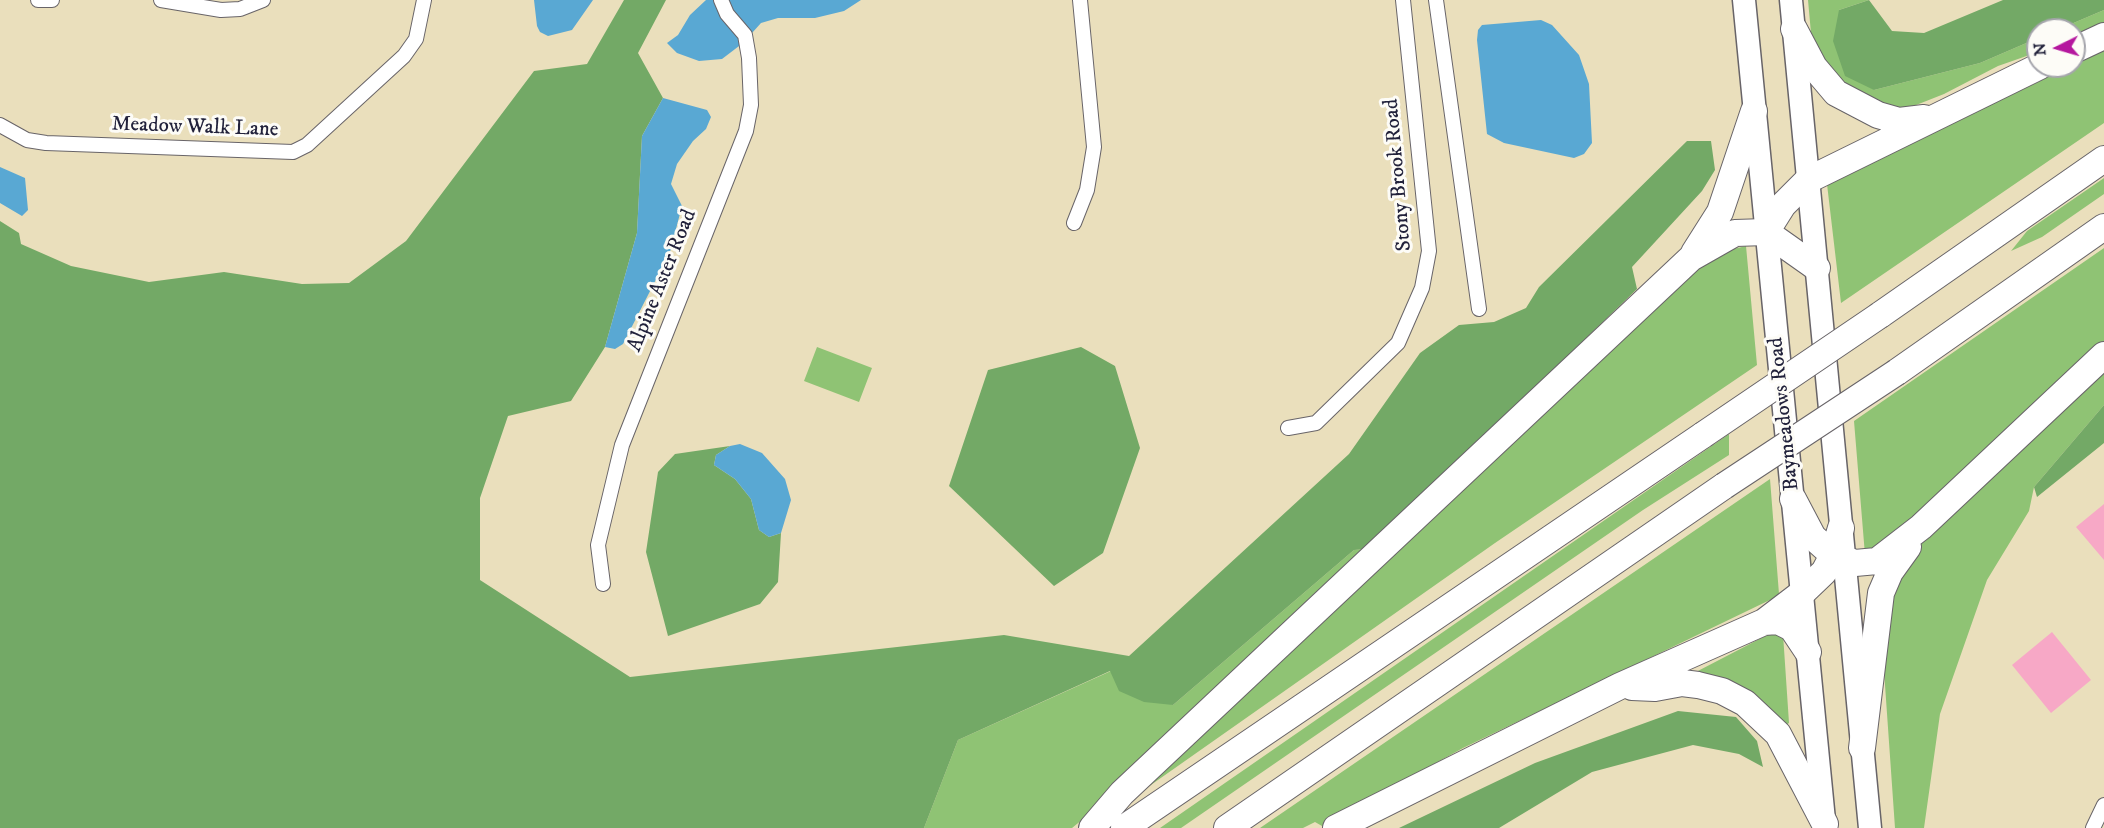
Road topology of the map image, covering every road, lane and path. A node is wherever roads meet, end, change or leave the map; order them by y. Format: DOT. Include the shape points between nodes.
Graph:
graph roads {
  1 [pos="38,0"];
  2 [pos="52,0"];
  3 [pos="161,0"];
  4 [pos="263,0"];
  5 [pos="424,0"];
  6 [pos="721,0"];
  7 [pos="1080,0"];
  8 [pos="1403,0"];
  9 [pos="1744,0"];
  10 [pos="1791,0"];
  11 [pos="1437,6"];
  12 [pos="1794,29"];
  13 [pos="2104,36"];
  14 [pos="2086,44"];
  15 [pos="2026,73"];
  16 [pos="1754,111"];
  17 [pos="1933,117"];
  18 [pos="0,125"];
  19 [pos="2104,159"];
  20 [pos="1808,180"];
  21 [pos="1074,223"];
  22 [pos="2104,227"];
  23 [pos="1766,232"];
  24 [pos="1691,258"];
  25 [pos="1817,268"];
  26 [pos="1479,309"];
  27 [pos="2104,355"];
  28 [pos="1288,428"];
  29 [pos="1794,499"];
  30 [pos="1921,527"];
  31 [pos="1841,528"];
  32 [pos="1839,558"];
  33 [pos="603,584"];
  34 [pos="1802,593"];
  35 [pos="1764,622"];
  36 [pos="1808,652"];
  37 [pos="1620,686"];
  38 [pos="1862,748"];
  39 [pos="2104,805"];
  40 [pos="1825,826"];
  41 [pos="1092,828"];
  42 [pos="1124,828"];
  43 [pos="1227,828"];
  44 [pos="1336,828"];
  45 [pos="1870,828"];
  46 [pos="2093,828"];
  1 -- 2 [label="street"];
  3 -- 4 [label="street" via="221,10 240,9"];
  5 -- 18 [label="street, Meadow Walk Lane" via="416,39 404,56 307,145 293,152 46,143 27,140"];
  6 -- 33 [label="street, Alpine Aster Road" via="745,35 751,105 746,131 622,445 598,545"];
  7 -- 21 [label="street" via="1094,147 1087,190"];
  8 -- 28 [label="street, Stony Brook Road" via="1429,251 1422,288 1398,343 1316,423"];
  9 -- 16 [label="main road, Baymeadows Road"];
  10 -- 12 [label="main road"];
  11 -- 26 [label="street"];
  12 -- 17 [label="highway" via="1814,67 1836,93 1899,122"];
  12 -- 20 [label="main road"];
  13 -- 14 [label="highway"];
  15 -- 17 [label="highway"];
  16 -- 23 [label="main road, Baymeadows Road"];
  16 -- 24 [label="highway" via="1720,212"];
  17 -- 20 [label="highway"];
  19 -- 42 [label="highway, bridge"];
  20 -- 23 [label="highway" via="1783,205"];
  20 -- 25 [label="main road"];
  22 -- 43 [label="highway, bridge"];
  23 -- 24 [label="highway" via="1735,233"];
  23 -- 25 [label="highway"];
  23 -- 29 [label="main road, Baymeadows Road"];
  24 -- 41 [label="highway" via="1122,793"];
  25 -- 31 [label="main road"];
  27 -- 30 [label="highway"];
  29 -- 32 [label="highway" via="1813,537"];
  29 -- 34 [label="main road, Baymeadows Road"];
  30 -- 32 [label="highway" via="1877,561 1864,564"];
  30 -- 38 [label="highway" via="1890,572 1881,593"];
  31 -- 32 [label="highway"];
  32 -- 34 [label="highway"];
  32 -- 38 [label="main road"];
  34 -- 35 [label="highway"];
  34 -- 36 [label="main road, Baymeadows Road"];
  35 -- 36 [label="highway" via="1778,621 1792,628"];
  35 -- 37 [label="highway"];
  36 -- 40 [label="main road, Baymeadows Road"];
  37 -- 40 [label="highway" via="1698,685 1722,691 1744,703 1778,734"];
  37 -- 44 [label="highway"];
  38 -- 45 [label="main road"];
  39 -- 46 [label="street"];
}
